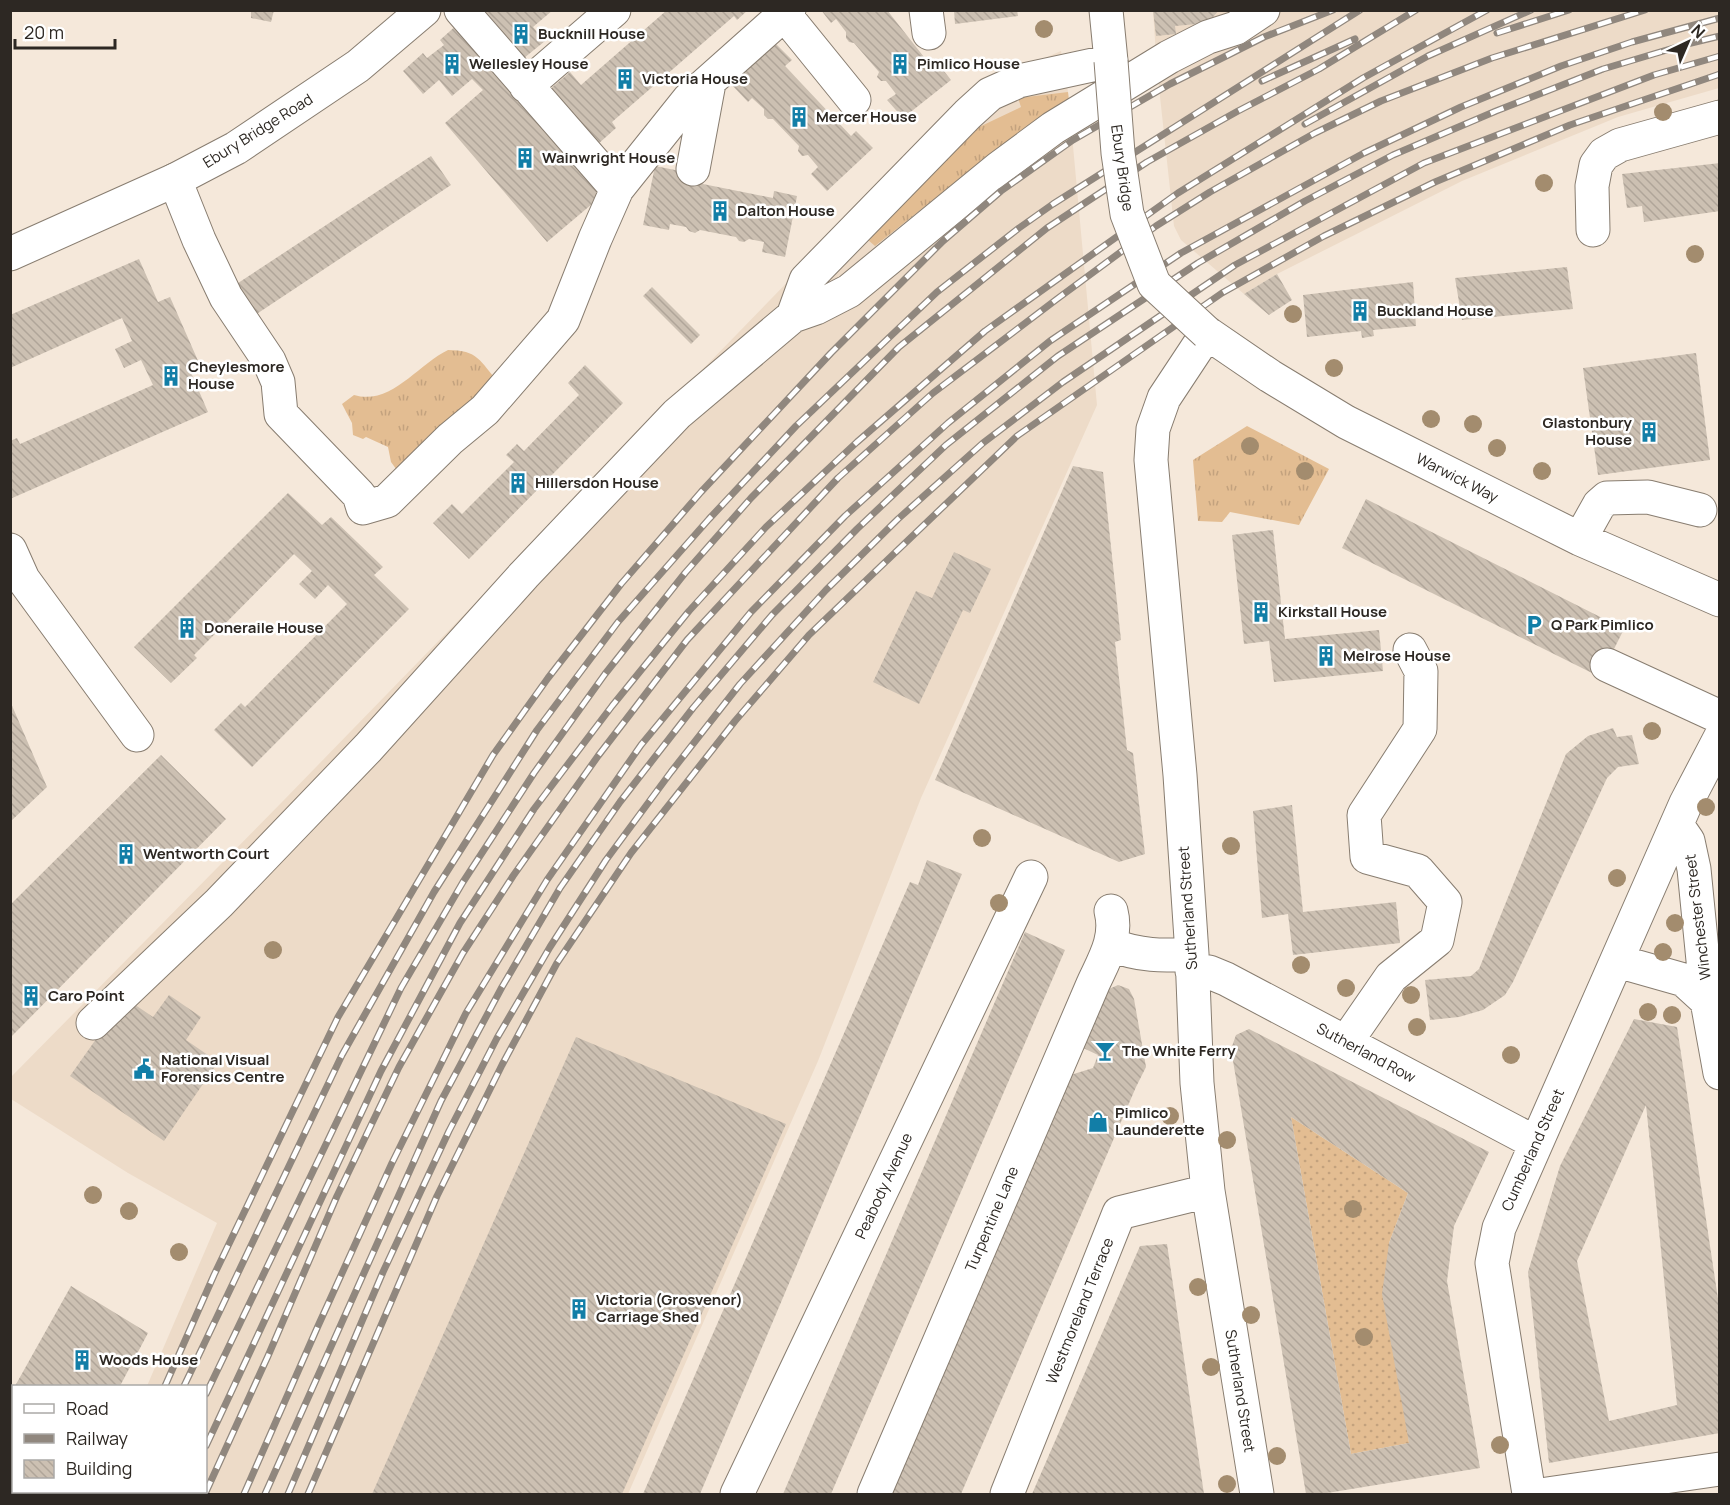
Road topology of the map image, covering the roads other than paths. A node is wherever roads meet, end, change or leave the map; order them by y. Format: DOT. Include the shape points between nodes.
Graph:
graph roads {
  1 [pos="424,10"];
  2 [pos="461,10"];
  3 [pos="614,10"];
  4 [pos="1106,10"];
  5 [pos="1263,10"];
  6 [pos="785,12"];
  7 [pos="1111,61"];
  8 [pos="709,83"];
  9 [pos="526,86"];
  10 [pos="854,100"];
  11 [pos="1719,117"];
  12 [pos="693,169"];
  13 [pos="175,180"];
  14 [pos="617,189"];
  15 [pos="1593,230"];
  16 [pos="10,254"];
  17 [pos="793,316"];
  18 [pos="1207,333"];
  19 [pos="1700,510"];
  20 [pos="1580,539"];
  21 [pos="10,550"];
  22 [pos="1719,600"];
  23 [pos="1410,650"];
  24 [pos="1607,664"];
  25 [pos="1719,717"];
  26 [pos="137,735"];
  27 [pos="1719,738"];
  28 [pos="1686,805"];
  29 [pos="1031,877"];
  30 [pos="1112,911"];
  31 [pos="1112,945"];
  32 [pos="1617,961"];
  33 [pos="1192,962"];
  34 [pos="1707,1001"];
  35 [pos="93,1023"];
  36 [pos="1346,1042"];
  37 [pos="1719,1073"];
  38 [pos="1536,1143"];
  39 [pos="1208,1191"];
  40 [pos="1719,1469"];
  41 [pos="737,1494"];
  42 [pos="874,1494"];
  43 [pos="1007,1494"];
  44 [pos="1257,1494"];
  45 [pos="1529,1494"];
  46 [pos="1547,1494"];
  1 -- 13 [label="street, Ebury Bridge Road" via="358,66 296,110"];
  2 -- 9 [label="street"];
  3 -- 9 [label="street"];
  4 -- 7 [label="street, Ebury Bridge"];
  5 -- 17 [label="street" via="1236,28 1169,57 1053,128 849,291"];
  6 -- 8 [label="street"];
  6 -- 10 [label="street"];
  7 -- 17 [label="street" via="1019,81 990,94 806,280"];
  7 -- 18 [label="street, Ebury Bridge, bridge" via="1127,214 1154,284"];
  8 -- 12 [label="street"];
  8 -- 14 [label="street" via="689,99"];
  9 -- 14 [label="street"];
  11 -- 15 [label="street" via="1620,145 1604,154 1596,165 1592,186"];
  13 -- 14 [label="street" via="226,297 269,361 278,382 280,414 358,495 363,508 387,501 485,410 563,320"];
  13 -- 16 [label="street, Ebury Bridge Road"];
  17 -- 35 [label="street" via="677,414 524,575 361,756 219,903"];
  18 -- 20 [label="street, Warwick Way" via="1346,422"];
  18 -- 33 [label="street, Sutherland Street" via="1164,398 1153,429 1151,459 1180,776"];
  19 -- 20 [label="street" via="1648,497 1607,498"];
  20 -- 22 [label="street, Warwick Way"];
  21 -- 26 [label="street" via="23,579"];
  23 -- 36 [label="street" via="1421,671 1420,729 1364,815 1367,857 1418,871 1446,902 1437,940 1391,977"];
  24 -- 25 [label="street"];
  27 -- 28 [label="street"];
  28 -- 32 [label="street, Cumberland Street"];
  28 -- 34 [label="street, Winchester Street"];
  29 -- 41 [label="street, Peabody Avenue"];
  30 -- 31 [label="street, Turpentine Lane"];
  31 -- 33 [label="street" via="1130,952"];
  31 -- 42 [label="street, Turpentine Lane"];
  32 -- 34 [label="street" via="1684,980"];
  32 -- 38 [label="street, Cumberland Street"];
  33 -- 36 [label="street, Sutherland Row"];
  33 -- 39 [label="street, Sutherland Street" via="1197,1083"];
  34 -- 37 [label="street, Winchester Street"];
  36 -- 38 [label="street, Sutherland Row"];
  38 -- 45 [label="street, Cumberland Street" via="1499,1228 1492,1263"];
  39 -- 43 [label="street, Westmoreland Terrace" via="1119,1213"];
  39 -- 44 [label="street, Sutherland Street"];
  40 -- 46 [label="street"];
}
